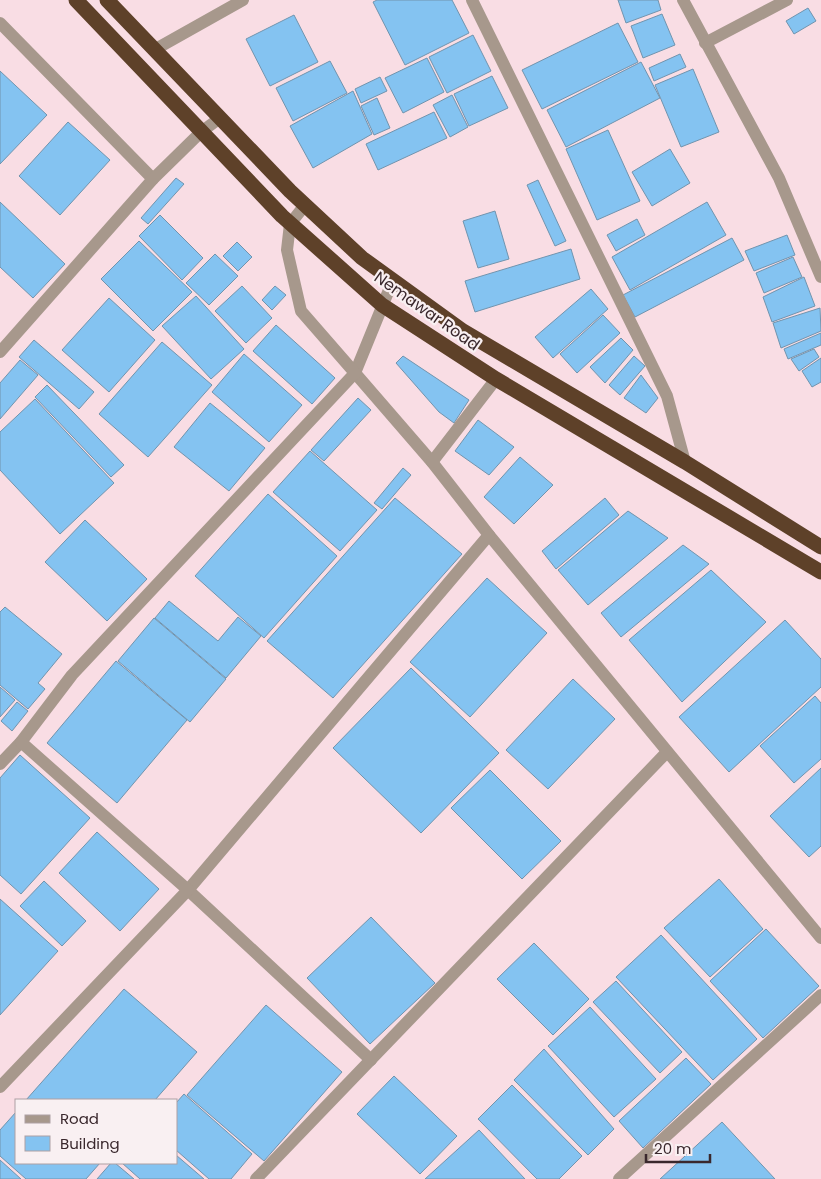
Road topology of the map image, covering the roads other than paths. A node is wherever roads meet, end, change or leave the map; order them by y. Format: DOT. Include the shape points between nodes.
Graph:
graph roads {
  1 [pos="76,0"];
  2 [pos="107,0"];
  3 [pos="243,0"];
  4 [pos="472,0"];
  5 [pos="683,0"];
  6 [pos="787,0"];
  7 [pos="0,23"];
  8 [pos="705,43"];
  9 [pos="154,50"];
  10 [pos="220,118"];
  11 [pos="201,132"];
  12 [pos="153,179"];
  13 [pos="305,205"];
  14 [pos="290,224"];
  15 [pos="821,277"];
  16 [pos="393,280"];
  17 [pos="382,305"];
  18 [pos="0,352"];
  19 [pos="355,373"];
  20 [pos="496,379"];
  21 [pos="432,462"];
  22 [pos="684,462"];
  23 [pos="488,536"];
  24 [pos="821,547"];
  25 [pos="821,572"];
  26 [pos="21,742"];
  27 [pos="667,752"];
  28 [pos="0,764"];
  29 [pos="188,890"];
  30 [pos="821,938"];
  31 [pos="821,995"];
  32 [pos="371,1060"];
  33 [pos="0,1087"];
  34 [pos="256,1179"];
  35 [pos="620,1179"];
  1 -- 11 [label="highway, Nemawar Road"];
  2 -- 9 [label="highway, Nemawar Road"];
  3 -- 9 [label="street"];
  4 -- 22 [label="street" via="667,396"];
  5 -- 8 [label="street"];
  6 -- 8 [label="street"];
  7 -- 12 [label="street"];
  8 -- 15 [label="street" via="779,178"];
  9 -- 10 [label="highway, Nemawar Road"];
  10 -- 11 [label="street"];
  10 -- 13 [label="highway, Nemawar Road"];
  11 -- 12 [label="street"];
  11 -- 14 [label="highway, Nemawar Road"];
  12 -- 18 [label="street"];
  13 -- 14 [label="street"];
  13 -- 16 [label="highway, Nemawar Road" via="362,258"];
  14 -- 17 [label="highway, Nemawar Road"];
  14 -- 19 [label="street" via="288,250 301,311"];
  16 -- 17 [label="street"];
  16 -- 22 [label="highway, Nemawar Road" via="463,331"];
  17 -- 19 [label="street"];
  17 -- 20 [label="highway, Nemawar Road"];
  19 -- 21 [label="street"];
  19 -- 26 [label="street" via="72,675"];
  20 -- 21 [label="street"];
  20 -- 25 [label="highway, Nemawar Road"];
  21 -- 23 [label="street"];
  22 -- 24 [label="highway, Nemawar Road"];
  23 -- 27 [label="street"];
  23 -- 29 [label="street"];
  26 -- 28 [label="street"];
  26 -- 29 [label="street"];
  27 -- 30 [label="street"];
  27 -- 32 [label="street"];
  29 -- 32 [label="street"];
  29 -- 33 [label="street"];
  31 -- 35 [label="street"];
  32 -- 34 [label="street"];
}
